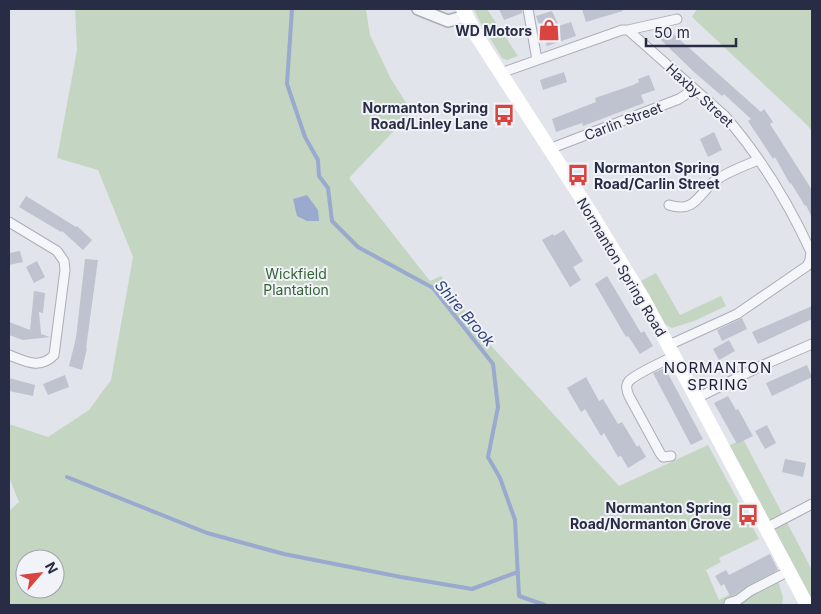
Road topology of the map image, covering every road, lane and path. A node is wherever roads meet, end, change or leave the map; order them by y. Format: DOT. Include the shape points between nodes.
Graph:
graph roads {
  1 [pos="418,9"];
  2 [pos="528,9"];
  3 [pos="465,13"];
  4 [pos="677,20"];
  5 [pos="628,30"];
  6 [pos="537,60"];
  7 [pos="501,74"];
  8 [pos="694,89"];
  9 [pos="550,150"];
  10 [pos="758,160"];
  11 [pos="669,205"];
  12 [pos="9,222"];
  13 [pos="812,344"];
  14 [pos="672,351"];
  15 [pos="9,355"];
  16 [pos="697,398"];
  17 [pos="672,456"];
  18 [pos="812,504"];
  19 [pos="766,528"];
  20 [pos="788,571"];
  21 [pos="729,603"];
  22 [pos="807,605"];
  1 -- 3 [label="street" via="448,21"];
  2 -- 6 [label="street"];
  3 -- 7 [label="main road, Normanton Spring Road"];
  4 -- 5 [label="street"];
  5 -- 6 [label="street"];
  5 -- 8 [label="street, Haxby Street"];
  6 -- 7 [label="street"];
  7 -- 9 [label="main road, Normanton Spring Road"];
  8 -- 9 [label="street, Carlin Street" via="679,99"];
  8 -- 10 [label="street, Haxby Street" via="724,115"];
  9 -- 14 [label="main road, Normanton Spring Road" via="616,253"];
  10 -- 11 [label="street" via="714,182 695,202 685,207"];
  10 -- 14 [label="street, Haxby Street" via="796,219 811,252 810,260 807,266 737,314"];
  12 -- 15 [label="street" via="57,251 64,261 65,270 54,356 34,364"];
  13 -- 16 [label="street"];
  14 -- 16 [label="main road, Normanton Spring Road"];
  14 -- 17 [label="street, Haxby Street" via="629,382 627,387 660,453 663,457"];
  16 -- 19 [label="main road, Normanton Spring Road"];
  18 -- 19 [label="street"];
  19 -- 20 [label="main road, Normanton Spring Road"];
  20 -- 21 [label="street"];
  20 -- 22 [label="main road, Normanton Spring Road"];
}
